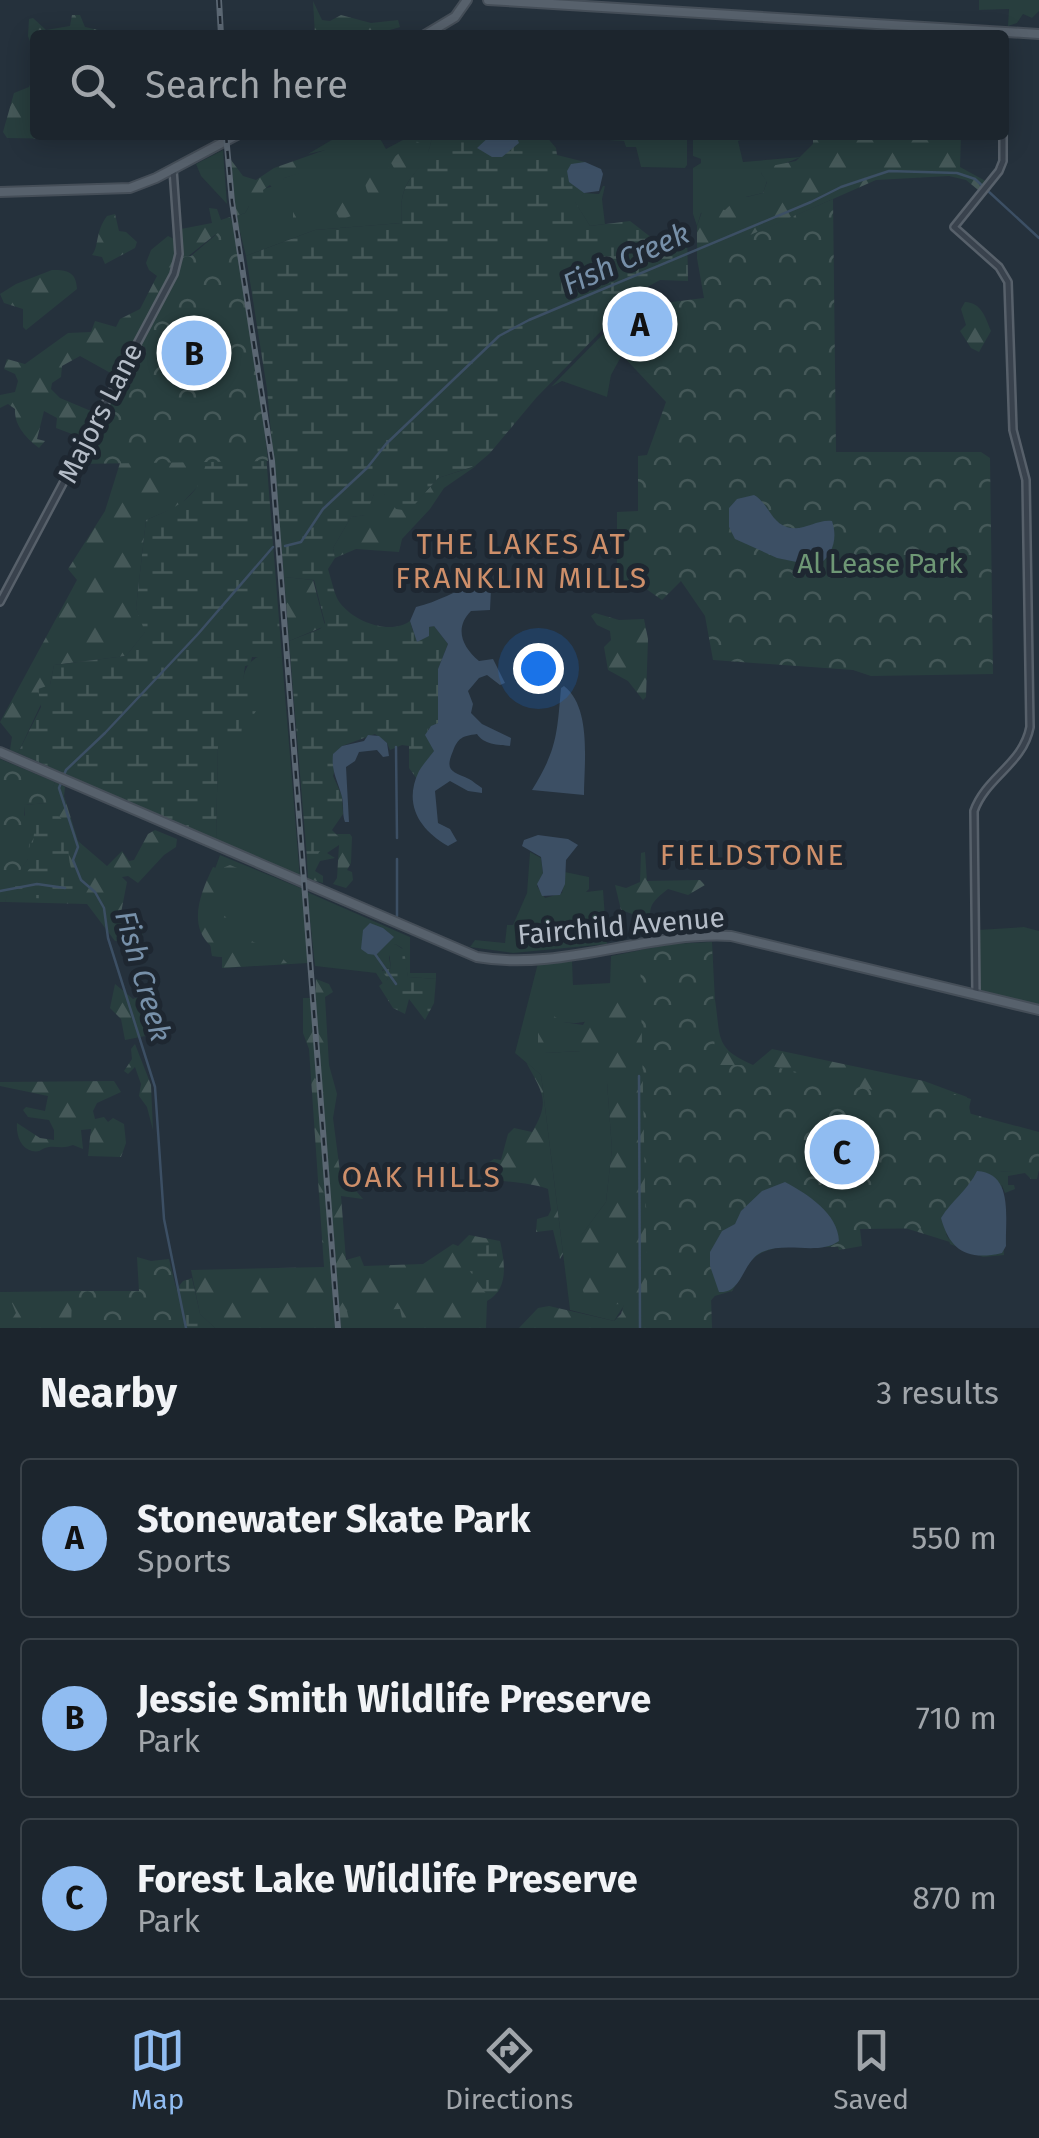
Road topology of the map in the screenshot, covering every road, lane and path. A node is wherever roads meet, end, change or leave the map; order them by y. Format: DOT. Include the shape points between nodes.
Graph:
graph roads {
  1 [pos="466,0"];
  2 [pos="488,0"];
  3 [pos="433,30"];
  4 [pos="955,30"];
  5 [pos="1009,33"];
  6 [pos="1039,34"];
  7 [pos="228,140"];
  8 [pos="1003,140"];
  9 [pos="174,169"];
  10 [pos="0,192"];
  11 [pos="0,602"];
  12 [pos="0,752"];
  13 [pos="976,995"];
  14 [pos="1039,1010"];
  1 -- 3 [label="main road" via="455,17"];
  2 -- 4 [label="main road"];
  5 -- 6 [label="main road"];
  7 -- 9 [label="main road"];
  8 -- 13 [label="street" via="991,184 954,227 1008,282 1013,430 1026,488 1030,727 1024,748 980,796 973,816"];
  9 -- 10 [label="main road" via="121,189"];
  9 -- 11 [label="street, Majors Lane" via="174,274"];
  12 -- 13 [label="main road, Fairchild Avenue" via="477,957 520,960 731,936"];
  13 -- 14 [label="main road, Fairchild Avenue"];
}
